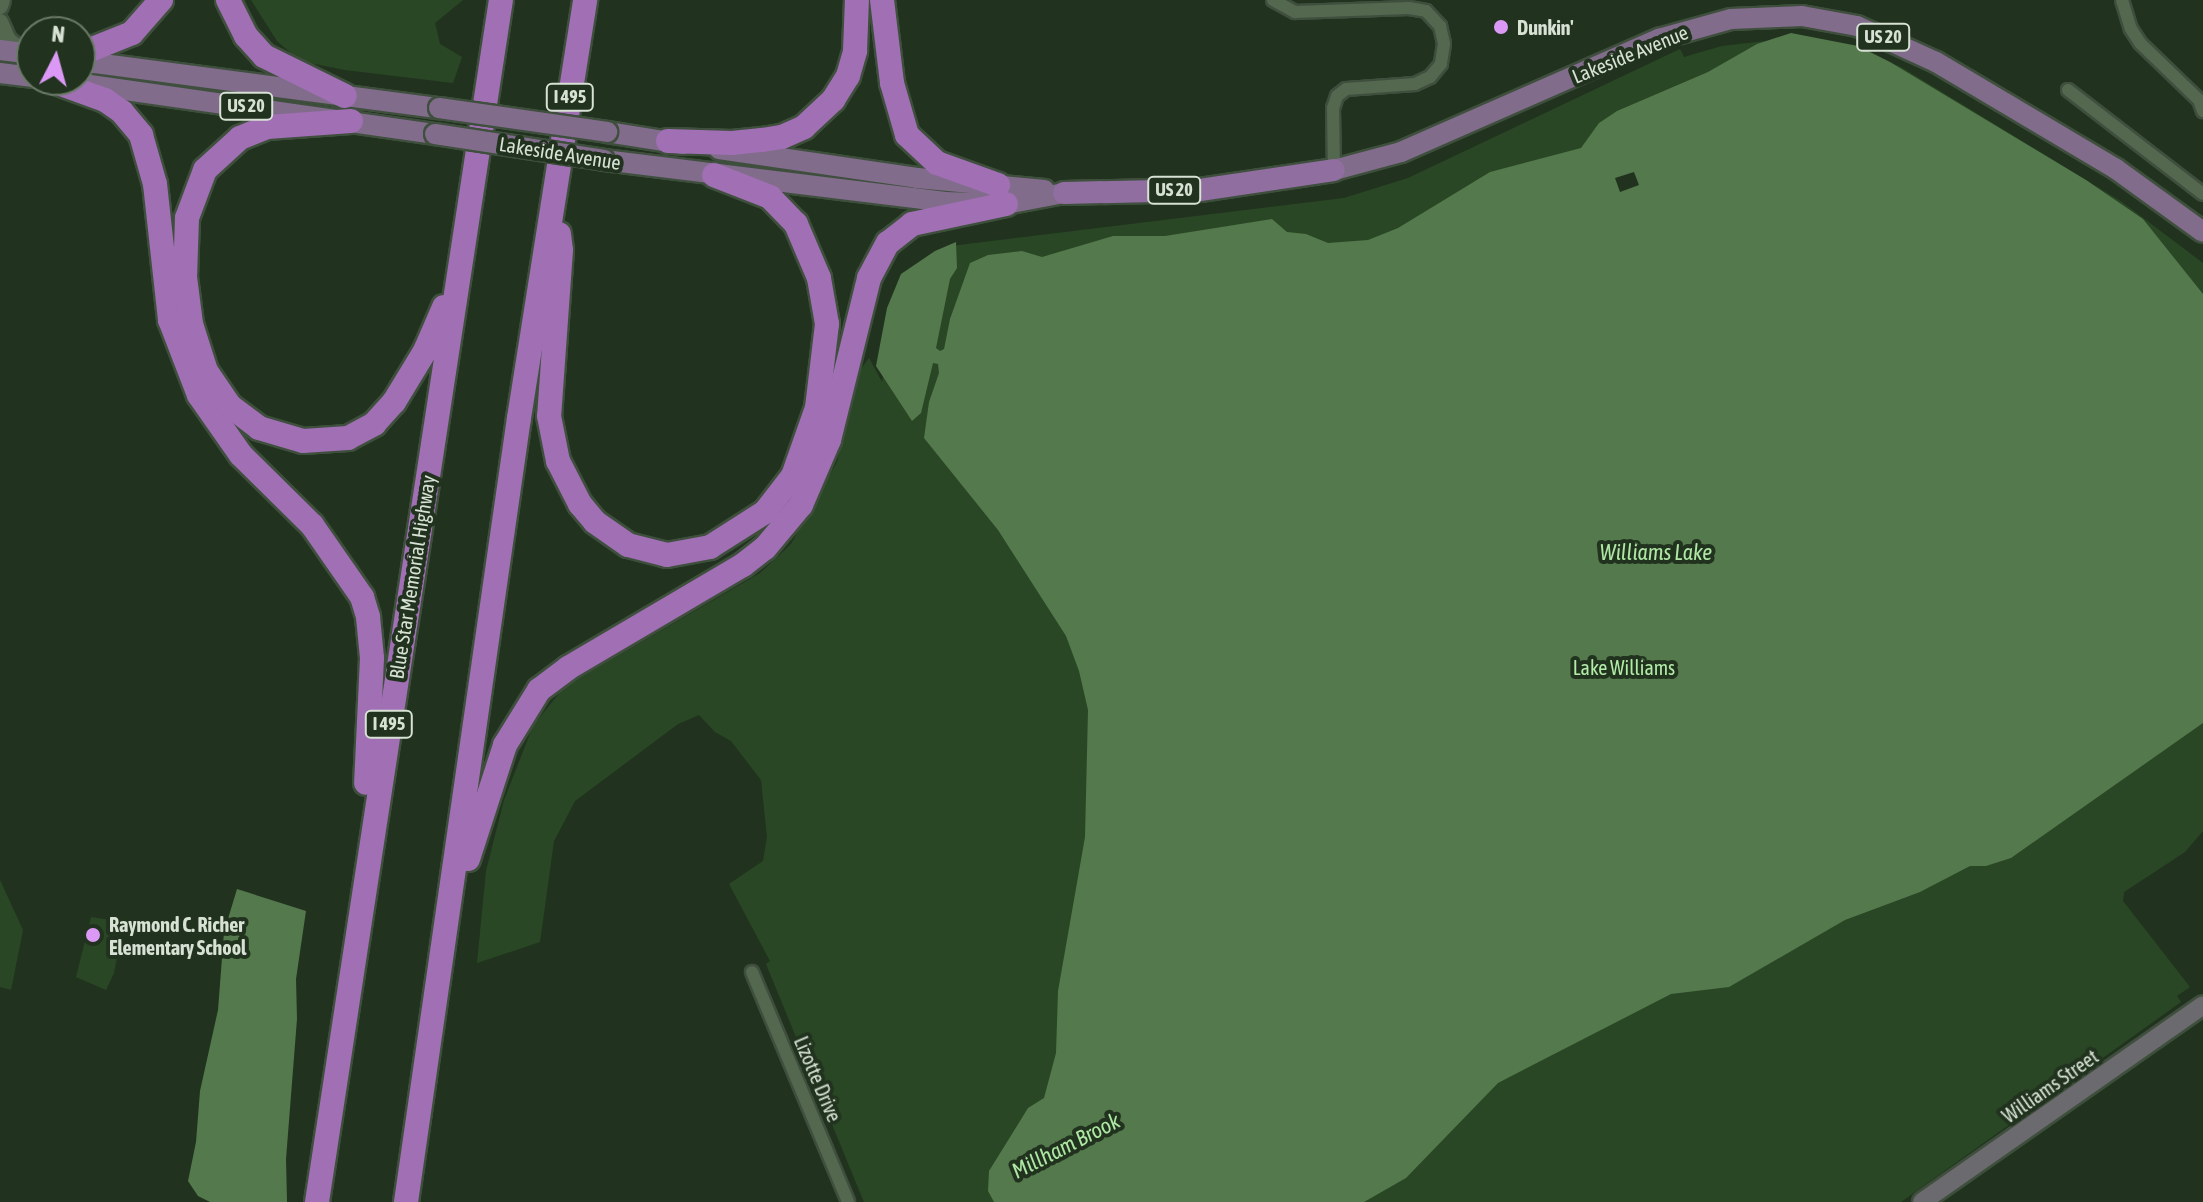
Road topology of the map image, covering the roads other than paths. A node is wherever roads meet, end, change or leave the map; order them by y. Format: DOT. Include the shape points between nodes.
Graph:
graph roads {
  1 [pos="2,0"];
  2 [pos="161,0"];
  3 [pos="228,0"];
  4 [pos="491,0"];
  5 [pos="501,0"];
  6 [pos="585,0"];
  7 [pos="857,0"];
  8 [pos="882,0"];
  9 [pos="1273,0"];
  10 [pos="2122,0"];
  11 [pos="0,6"];
  12 [pos="1734,9"];
  13 [pos="0,22"];
  14 [pos="16,46"];
  15 [pos="96,48"];
  16 [pos="96,63"];
  17 [pos="96,85"];
  18 [pos="487,86"];
  19 [pos="2068,90"];
  20 [pos="94,96"];
  21 [pos="345,96"];
  22 [pos="2203,111"];
  23 [pos="351,121"];
  24 [pos="668,141"];
  25 [pos="1334,170"];
  26 [pos="714,175"];
  27 [pos="554,193"];
  28 [pos="1064,193"];
  29 [pos="1002,194"];
  30 [pos="2203,194"];
  31 [pos="2203,232"];
  32 [pos="463,247"];
  33 [pos="441,954"];
  34 [pos="752,972"];
  35 [pos="2203,1005"];
  36 [pos="344,1021"];
  37 [pos="317,1202"];
  38 [pos="406,1202"];
  39 [pos="848,1202"];
  40 [pos="1922,1202"];
  1 -- 11 [label="street"];
  2 -- 15 [label="highway" via="132,33"];
  3 -- 21 [label="highway" via="246,36 264,56"];
  4 -- 18 [label="highway"];
  5 -- 18 [label="highway, Blue Star Memorial Highway / I 495"];
  6 -- 27 [label="highway, I 495"];
  7 -- 24 [label="highway" via="852,64 841,88 815,118 773,139"];
  8 -- 29 [label="highway" via="892,83 907,135 937,163"];
  9 -- 25 [label="street" via="1295,12 1409,8 1426,11 1440,26 1441,64 1430,77 1415,84 1346,89 1337,96"];
  10 -- 22 [label="street" via="2136,36 2199,100"];
  12 -- 25 [label="main road, Lakeside Avenue / US 20" via="1401,152"];
  12 -- 31 [label="main road, Lakeside Avenue / US 20" via="1820,18 1896,42 2116,169"];
  13 -- 14 [label="street"];
  16 -- 21 [label="main road, Lakeside Avenue / US 20"];
  17 -- 23 [label="main road, Lakeside Avenue / US 20"];
  18 -- 32 [label="highway, Blue Star Memorial Highway / I 495"];
  19 -- 30 [label="street"];
  20 -- 36 [label="highway" via="122,112 141,135 155,184 170,320 199,395 241,455 330,549 365,607 372,681"];
  21 -- 24 [label="main road, Lakeside Avenue / US 20, bridge"];
  23 -- 26 [label="main road, Lakeside Avenue / US 20, bridge"];
  23 -- 32 [label="highway" via="270,126 240,138 205,170 194,193 185,266 189,314 202,363 230,406 259,428 294,440 328,442 366,430 394,402 425,351"];
  24 -- 29 [label="main road, Lakeside Avenue / US 20"];
  25 -- 28 [label="highway, Lakeside Avenue / US 20" via="1200,190"];
  26 -- 27 [label="highway" via="770,197 796,224 823,292 826,352 811,430 780,496 748,526 688,553 647,552 611,535 580,504 558,461 549,416 561,250"];
  26 -- 29 [label="main road, Lakeside Avenue / US 20" via="902,198"];
  27 -- 33 [label="highway, I 495"];
  28 -- 29 [label="main road, Lakeside Avenue / US 20"];
  29 -- 33 [label="highway" via="912,224 876,259 822,461 801,505 765,548 568,668 529,702 492,778"];
  32 -- 36 [label="highway, Blue Star Memorial Highway / I 495"];
  33 -- 38 [label="highway, I 495"];
  34 -- 39 [label="street, Lizotte Drive"];
  35 -- 40 [label="main road, Williams Street"];
  36 -- 37 [label="highway, Blue Star Memorial Highway / I 495"];
}
